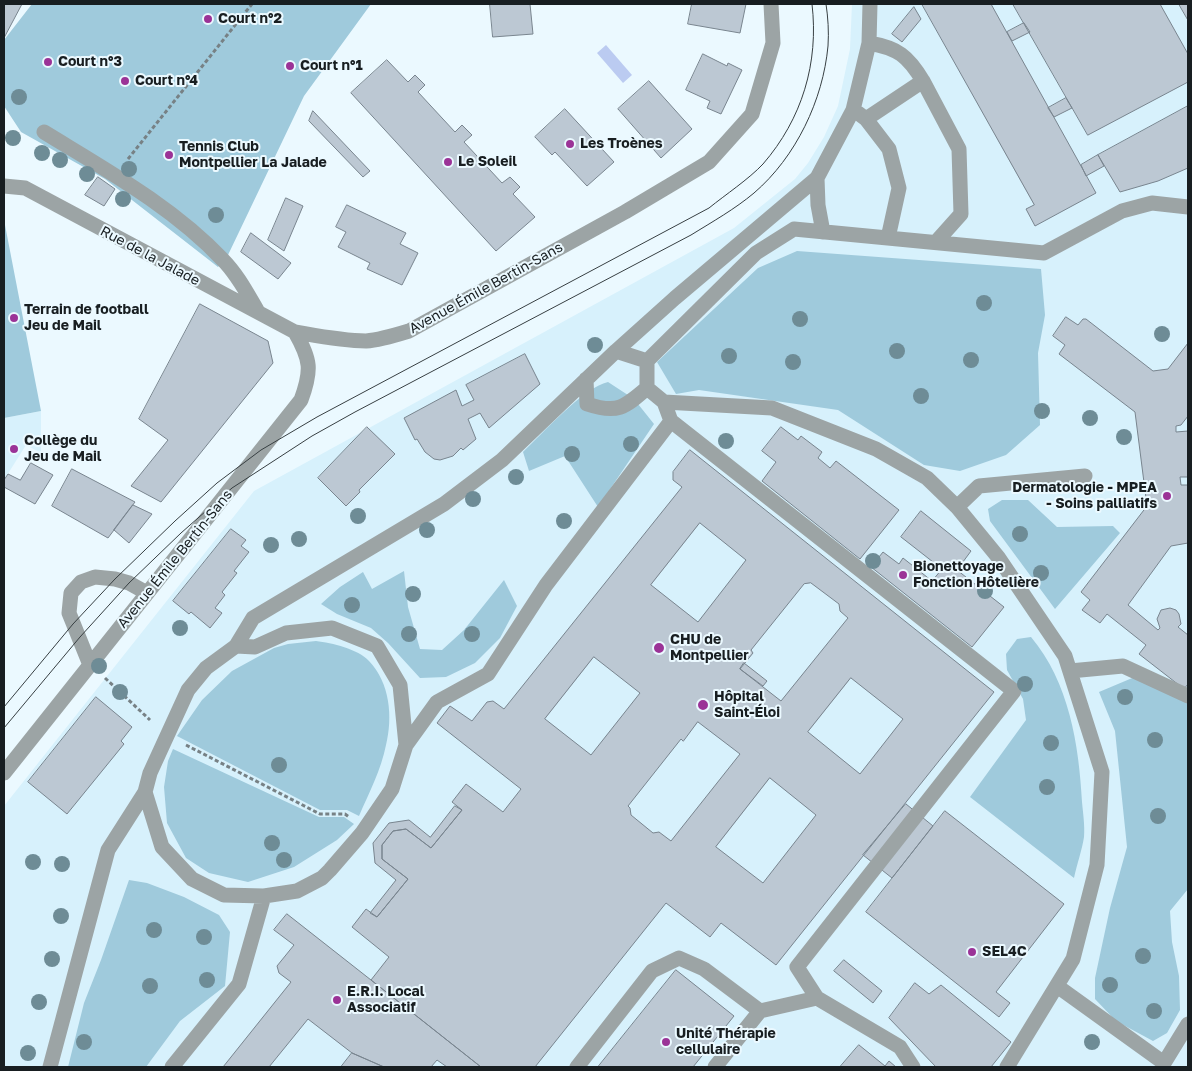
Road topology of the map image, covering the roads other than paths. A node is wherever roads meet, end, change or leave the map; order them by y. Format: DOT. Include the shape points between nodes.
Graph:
graph roads {
  1 [pos="771,4"];
  2 [pos="870,4"];
  3 [pos="869,43"];
  4 [pos="923,82"];
  5 [pos="853,110"];
  6 [pos="866,119"];
  7 [pos="44,132"];
  8 [pos="816,178"];
  9 [pos="4,186"];
  10 [pos="1188,207"];
  11 [pos="823,232"];
  12 [pos="888,238"];
  13 [pos="936,242"];
  14 [pos="258,311"];
  15 [pos="295,332"];
  16 [pos="616,351"];
  17 [pos="647,361"];
  18 [pos="586,379"];
  19 [pos="647,388"];
  20 [pos="664,402"];
  21 [pos="671,420"];
  22 [pos="1084,476"];
  23 [pos="957,507"];
  24 [pos="147,593"];
  25 [pos="236,646"];
  26 [pos="90,665"];
  27 [pos="1070,671"];
  28 [pos="1188,696"];
  29 [pos="406,745"];
  30 [pos="4,774"];
  31 [pos="145,792"];
  32 [pos="264,896"];
  33 [pos="1057,986"];
  34 [pos="816,998"];
  35 [pos="760,1011"];
  36 [pos="1188,1024"];
  37 [pos="50,1067"];
  38 [pos="172,1067"];
  39 [pos="577,1067"];
  40 [pos="716,1067"];
  41 [pos="913,1067"];
  42 [pos="1007,1067"];
  1 -- 15 [label="street, Avenue Émile Bertin-Sans" via="773,43 752,114 709,162 409,331 368,341"];
  2 -- 3 [label="street"];
  3 -- 4 [label="street" via="902,53"];
  3 -- 5 [label="street"];
  4 -- 6 [label="street"];
  4 -- 13 [label="street" via="959,149 961,214"];
  5 -- 6 [label="street"];
  5 -- 8 [label="street"];
  6 -- 12 [label="street" via="889,149 899,188"];
  7 -- 14 [label="street" via="115,175 197,235 224,260"];
  8 -- 11 [label="street"];
  8 -- 16 [label="street"];
  9 -- 14 [label="street, Rue de la Jalade" via="25,188"];
  10 -- 13 [label="street" via="1152,203 1122,211 1044,253"];
  11 -- 12 [label="street"];
  11 -- 17 [label="street" via="794,229 756,253"];
  12 -- 13 [label="street"];
  14 -- 15 [label="street, Rue de la Jalade"];
  15 -- 24 [label="street, Avenue Émile Bertin-Sans" via="308,362 308,379 301,400"];
  16 -- 17 [label="street"];
  16 -- 18 [label="street"];
  17 -- 19 [label="street"];
  18 -- 19 [label="street" via="587,404 604,410 628,405"];
  18 -- 25 [label="street" via="502,460 444,504 253,618"];
  19 -- 20 [label="street"];
  20 -- 21 [label="street"];
  20 -- 23 [label="street" via="772,408 876,449 927,478"];
  21 -- 29 [label="street" via="546,585 488,674 437,702"];
  21 -- 34 [label="street" via="1014,692 797,967"];
  22 -- 23 [label="street" via="979,486"];
  23 -- 27 [label="street" via="998,557 1065,656"];
  24 -- 26 [label="street, Avenue Émile Bertin-Sans"];
  24 -- 26 [label="street" via="129,583 94,577 81,582 70,593 69,613"];
  25 -- 29 [label="street" via="255,647 286,633 332,628 377,646 400,685"];
  25 -- 31 [label="street" via="206,668 188,690 150,773"];
  26 -- 30 [label="street, Avenue Émile Bertin-Sans"];
  27 -- 28 [label="street" via="1123,666"];
  27 -- 33 [label="street" via="1102,772 1097,865 1073,959"];
  29 -- 32 [label="street" via="392,789 365,829 322,878 297,891"];
  31 -- 32 [label="street" via="162,847 192,879 224,895"];
  31 -- 37 [label="street" via="108,850"];
  32 -- 38 [label="street" via="239,984"];
  33 -- 36 [label="street" via="1164,1063"];
  33 -- 42 [label="street"];
  34 -- 35 [label="street"];
  34 -- 41 [label="street" via="900,1048"];
  35 -- 39 [label="street" via="704,969 679,958 652,971"];
  35 -- 40 [label="street"];
}
